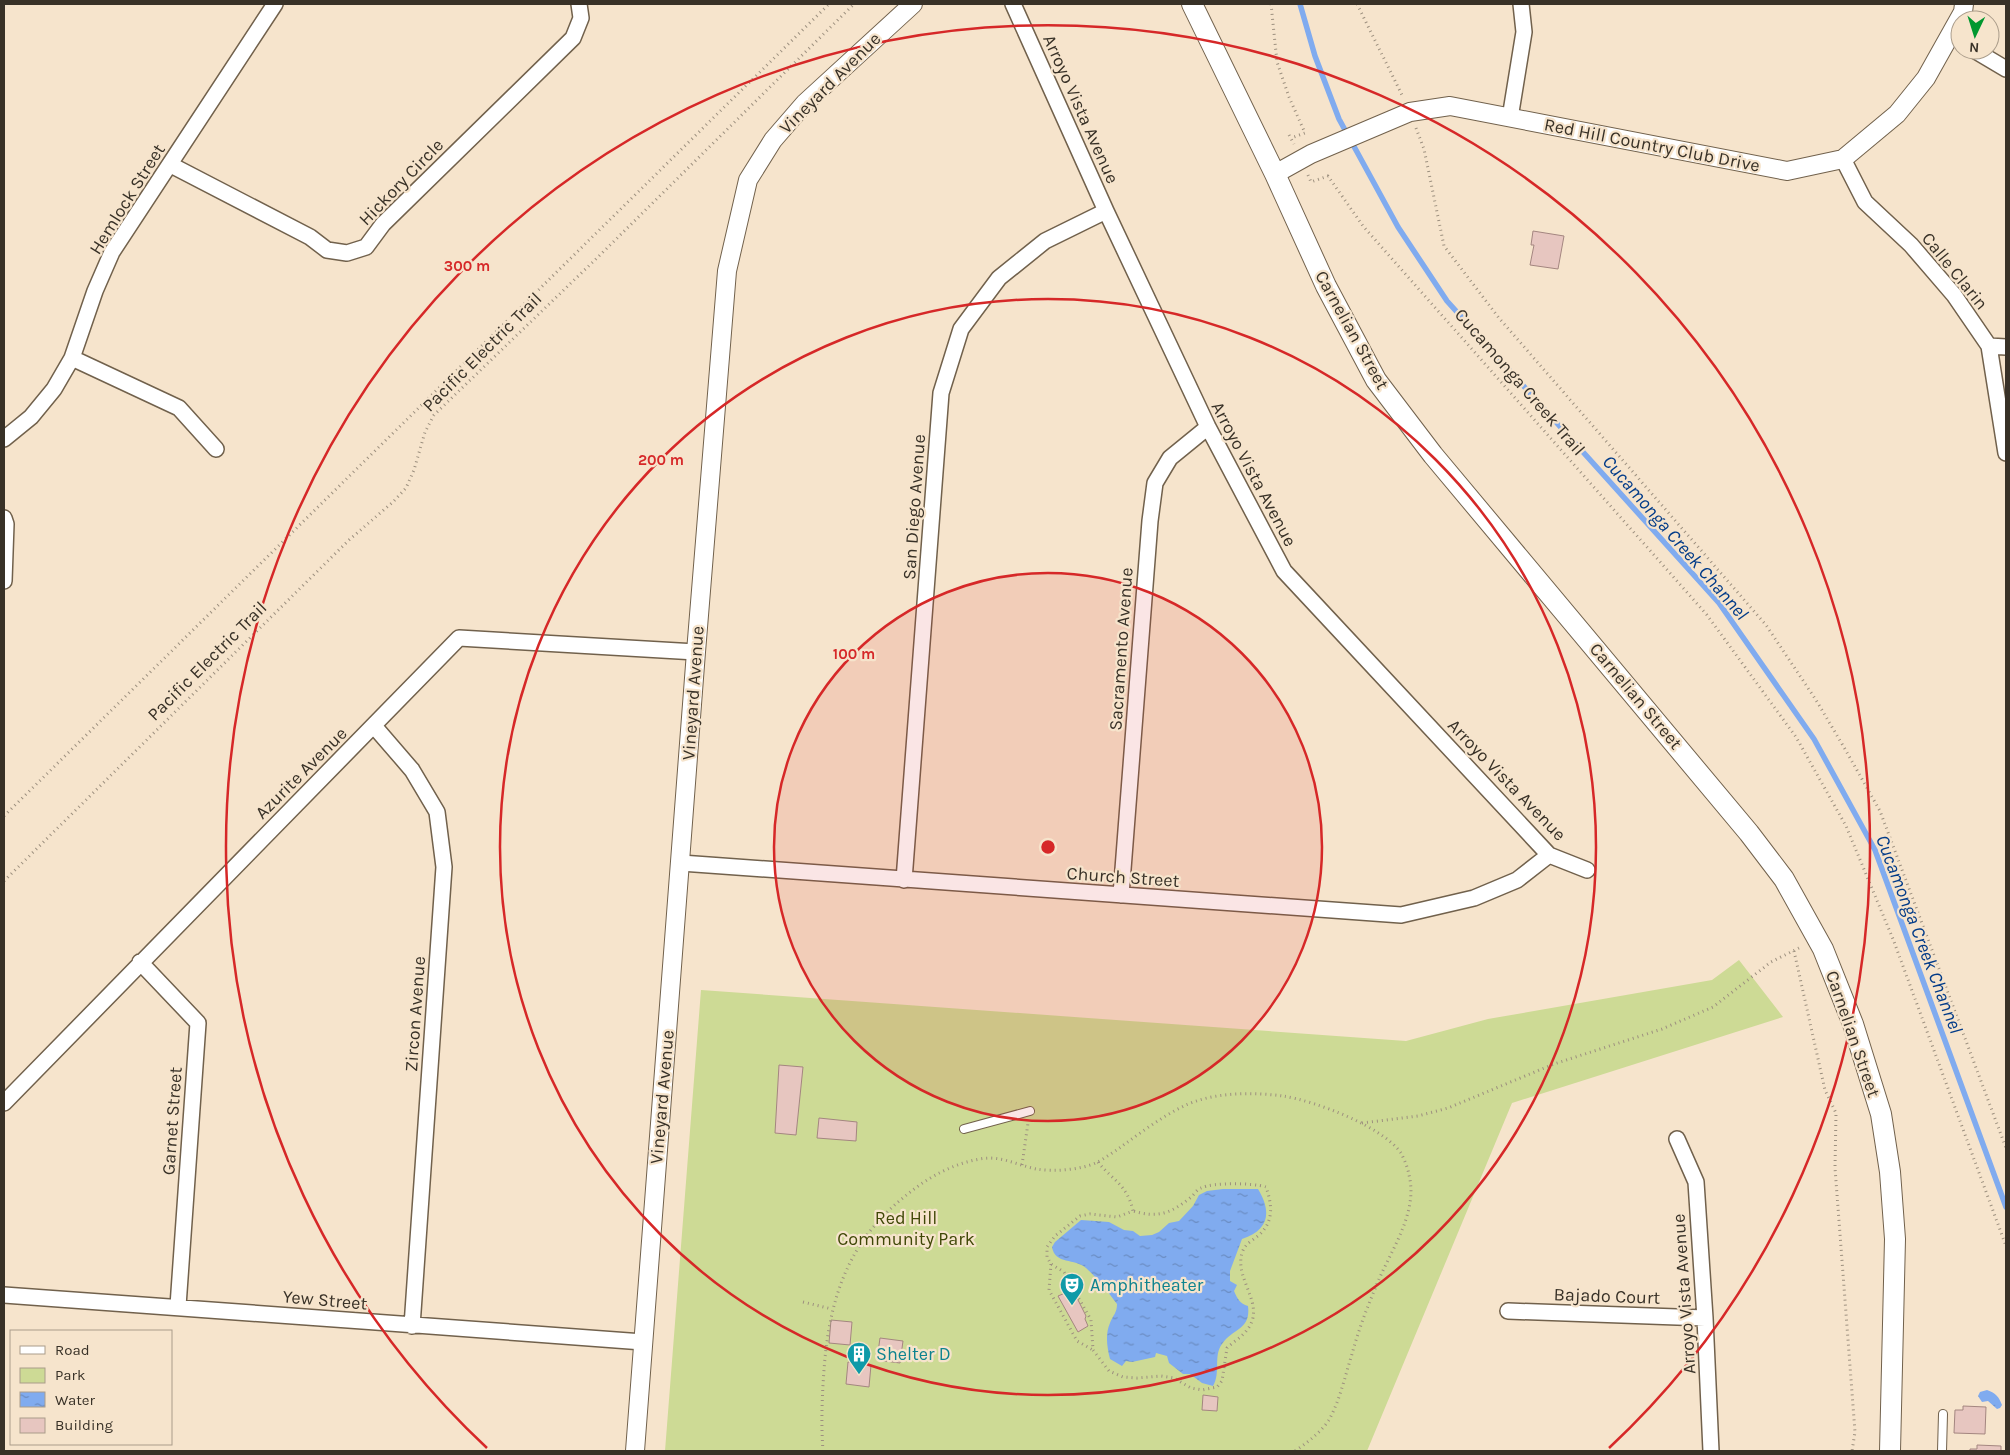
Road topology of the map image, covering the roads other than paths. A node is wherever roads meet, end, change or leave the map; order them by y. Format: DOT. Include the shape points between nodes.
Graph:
graph roads {
  1 [pos="275,4"];
  2 [pos="579,4"];
  3 [pos="913,4"];
  4 [pos="1012,4"];
  5 [pos="1192,4"];
  6 [pos="1521,4"];
  7 [pos="1950,46"];
  8 [pos="1991,60"];
  9 [pos="2006,69"];
  10 [pos="1510,118"];
  11 [pos="1843,159"];
  12 [pos="170,164"];
  13 [pos="1275,174"];
  14 [pos="1106,211"];
  15 [pos="1989,346"];
  16 [pos="2006,347"];
  17 [pos="72,358"];
  18 [pos="1208,427"];
  19 [pos="4,439"];
  20 [pos="216,450"];
  21 [pos="2006,453"];
  22 [pos="4,518"];
  23 [pos="4,581"];
  24 [pos="696,652"];
  25 [pos="374,726"];
  26 [pos="1549,855"];
  27 [pos="680,863"];
  28 [pos="1588,870"];
  29 [pos="904,880"];
  30 [pos="1121,895"];
  31 [pos="140,962"];
  32 [pos="4,1104"];
  33 [pos="1030,1111"];
  34 [pos="964,1130"];
  35 [pos="1677,1139"];
  36 [pos="4,1294"];
  37 [pos="178,1306"];
  38 [pos="1508,1311"];
  39 [pos="1705,1318"];
  40 [pos="412,1326"];
  41 [pos="643,1342"];
  42 [pos="1943,1414"];
  43 [pos="635,1451"];
  44 [pos="1711,1451"];
  45 [pos="1890,1451"];
  46 [pos="1942,1451"];
  1 -- 12 [label="street, Hemlock Street"];
  2 -- 12 [label="street, Hickory Circle" via="581,18 572,38 383,224 366,247 347,253 327,250 310,237"];
  3 -- 24 [label="street, Vineyard Avenue" via="805,103 773,140 748,180 727,271"];
  4 -- 14 [label="street, Arroyo Vista Avenue"];
  5 -- 13 [label="main road, Carnelian Street"];
  6 -- 10 [label="street" via="1524,32"];
  7 -- 11 [label="street, Red Hill Country Club Drive" via="1897,114"];
  8 -- 9 [label="street"];
  10 -- 11 [label="street, Red Hill Country Club Drive" via="1787,171"];
  10 -- 13 [label="street, Red Hill Country Club Drive" via="1450,106 1410,112 1311,154"];
  11 -- 15 [label="street, Calle Clarin" via="1865,202 1911,245 1954,295"];
  12 -- 17 [label="street, Hemlock Street" via="112,252"];
  13 -- 45 [label="main road, Carnelian Street" via="1326,286 1376,380 1433,455 1749,832 1784,879 1816,938 1853,1024 1881,1114 1890,1172 1894,1248"];
  14 -- 18 [label="street, Arroyo Vista Avenue"];
  14 -- 29 [label="street, San Diego Avenue" via="1046,241 999,278 961,329 941,393"];
  15 -- 16 [label="street"];
  15 -- 21 [label="street, Calle Clarin"];
  17 -- 19 [label="street, Hemlock Street" via="49,396 31,417"];
  17 -- 20 [label="street" via="178,408"];
  18 -- 26 [label="street, Arroyo Vista Avenue" via="1284,571"];
  18 -- 30 [label="street, Sacramento Avenue" via="1170,458 1156,483 1150,522"];
  22 -- 23 [label="street"];
  24 -- 25 [label="street, Azurite Avenue" via="459,638"];
  24 -- 27 [label="street, Vineyard Avenue"];
  25 -- 31 [label="street, Azurite Avenue"];
  25 -- 40 [label="street, Zircon Avenue" via="412,770 437,812 444,867"];
  26 -- 28 [label="street, Arroyo Vista Avenue"];
  26 -- 30 [label="street, Church Street" via="1517,880 1474,898 1401,915"];
  27 -- 29 [label="street, Church Street"];
  27 -- 41 [label="street, Vineyard Avenue"];
  29 -- 30 [label="street, Church Street"];
  31 -- 32 [label="street, Azurite Avenue"];
  31 -- 37 [label="street, Garnet Street" via="198,1023"];
  33 -- 34 [label="lane"];
  35 -- 39 [label="street, Arroyo Vista Avenue" via="1696,1182"];
  36 -- 37 [label="street, Yew Street"];
  37 -- 40 [label="street, Yew Street"];
  38 -- 39 [label="street, Bajado Court"];
  39 -- 44 [label="street, Arroyo Vista Avenue"];
  40 -- 41 [label="street, Yew Street"];
  41 -- 43 [label="street, Vineyard Avenue"];
  42 -- 46 [label="lane"];
}
